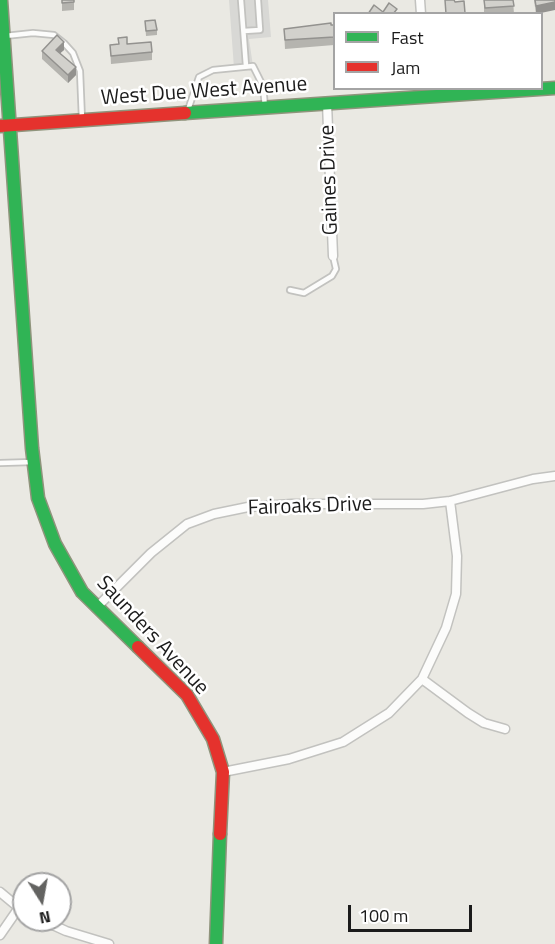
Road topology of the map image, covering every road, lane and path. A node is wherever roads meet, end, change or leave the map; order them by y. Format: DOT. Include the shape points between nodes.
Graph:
graph roads {
  1 [pos="1,0"];
  2 [pos="241,0"];
  3 [pos="258,0"];
  4 [pos="244,31"];
  5 [pos="4,36"];
  6 [pos="246,66"];
  7 [pos="503,90"];
  8 [pos="425,93"];
  9 [pos="327,103"];
  10 [pos="265,107"];
  11 [pos="187,113"];
  12 [pos="82,120"];
  13 [pos="5,125"];
  14 [pos="333,256"];
  15 [pos="290,290"];
  16 [pos="34,462"];
  17 [pos="0,464"];
  18 [pos="555,476"];
  19 [pos="450,501"];
  20 [pos="96,608"];
  21 [pos="422,680"];
  22 [pos="505,729"];
  23 [pos="223,772"];
  24 [pos="0,892"];
  25 [pos="12,902"];
  26 [pos="12,921"];
  27 [pos="69,932"];
  28 [pos="0,935"];
  29 [pos="110,944"];
  30 [pos="216,944"];
  1 -- 5 [label="street, Saunders Avenue"];
  2 -- 4 [label="lane"];
  3 -- 4 [label="lane" via="260,30"];
  4 -- 6 [label="lane"];
  5 -- 12 [label="lane" via="54,35 64,43 80,71"];
  5 -- 13 [label="street, Saunders Avenue"];
  6 -- 10 [label="lane" via="253,66 262,86"];
  6 -- 11 [label="lane" via="213,70 199,77"];
  7 -- 8 [label="street, West Due West Avenue"];
  8 -- 9 [label="street, West Due West Avenue"];
  9 -- 10 [label="street, West Due West Avenue"];
  9 -- 14 [label="street, Gaines Drive"];
  10 -- 11 [label="street, West Due West Avenue"];
  11 -- 12 [label="street, West Due West Avenue"];
  12 -- 13 [label="street, West Due West Avenue"];
  13 -- 16 [label="street, Saunders Avenue"];
  14 -- 15 [label="lane" via="336,269 332,276 304,293"];
  16 -- 17 [label="lane"];
  16 -- 20 [label="street, Saunders Avenue" via="38,498 55,544 69,573"];
  18 -- 19 [label="street, Fairoaks Drive"];
  19 -- 20 [label="street, Fairoaks Drive" via="270,505 214,514 187,524"];
  19 -- 21 [label="street" via="457,556 456,594 446,628"];
  20 -- 23 [label="street, Saunders Avenue" via="187,695 213,739"];
  21 -- 22 [label="street" via="468,714"];
  21 -- 23 [label="street" via="389,713 344,742 289,759"];
  23 -- 30 [label="street, Saunders Avenue"];
  24 -- 25 [label="street"];
  26 -- 28 [label="street"];
  27 -- 29 [label="street"];
}
